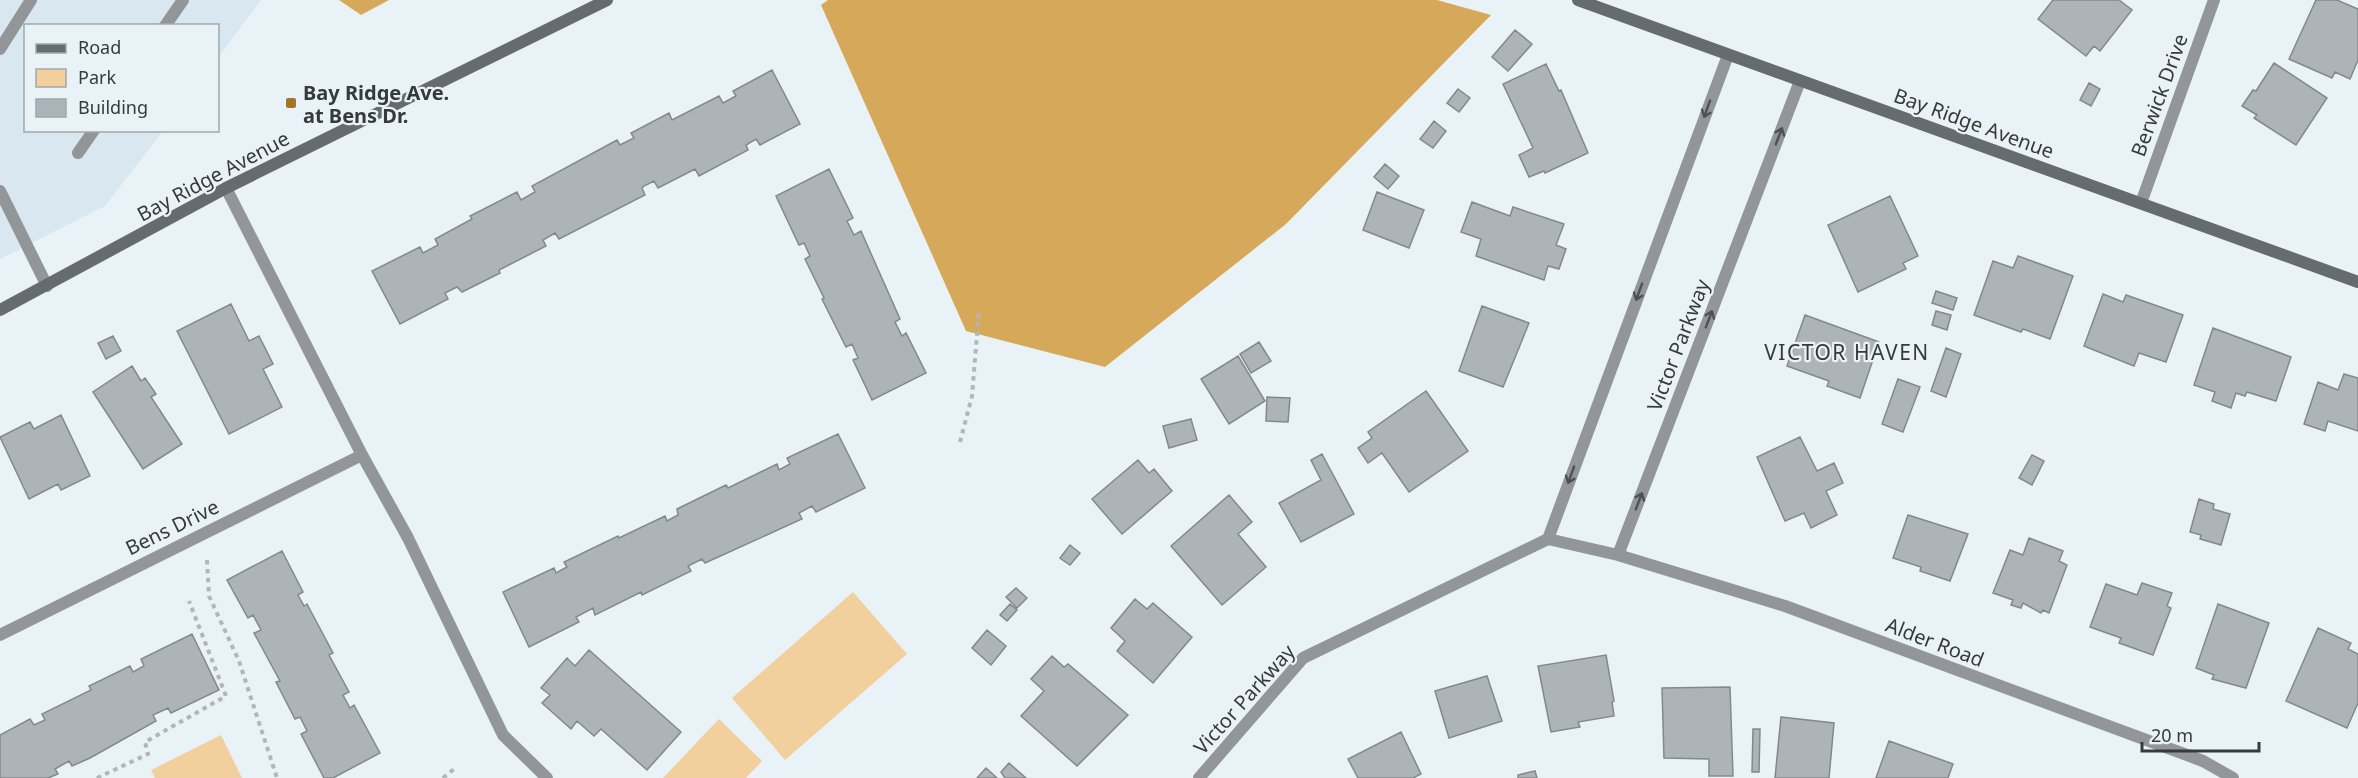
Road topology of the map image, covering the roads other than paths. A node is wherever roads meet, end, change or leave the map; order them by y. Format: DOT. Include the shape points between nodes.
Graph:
graph roads {
  1 [pos="32,0"];
  2 [pos="183,0"];
  3 [pos="607,0"];
  4 [pos="1578,0"];
  5 [pos="2214,0"];
  6 [pos="1604,4"];
  7 [pos="166,24"];
  8 [pos="0,49"];
  9 [pos="1728,55"];
  10 [pos="1800,81"];
  11 [pos="93,132"];
  12 [pos="78,153"];
  13 [pos="226,188"];
  14 [pos="0,191"];
  15 [pos="2141,203"];
  16 [pos="2358,282"];
  17 [pos="47,286"];
  18 [pos="0,310"];
  19 [pos="362,455"];
  20 [pos="1548,539"];
  21 [pos="1618,555"];
  22 [pos="0,634"];
  23 [pos="547,778"];
  24 [pos="1199,778"];
  25 [pos="2233,778"];
  1 -- 8 [label="street"];
  2 -- 7 [label="street"];
  3 -- 13 [label="main road, Bay Ridge Avenue"];
  4 -- 6 [label="main road, Bay Ridge Avenue"];
  5 -- 15 [label="street, Berwick Drive"];
  6 -- 9 [label="main road, Bay Ridge Avenue"];
  9 -- 10 [label="main road, Bay Ridge Avenue"];
  9 -- 20 [label="street, one-way"];
  10 -- 15 [label="main road, Bay Ridge Avenue"];
  21 -- 10 [label="street, Victor Parkway, one-way"];
  11 -- 12 [label="street"];
  13 -- 17 [label="main road, Bay Ridge Avenue"];
  13 -- 19 [label="street"];
  14 -- 17 [label="street"];
  15 -- 16 [label="main road, Bay Ridge Avenue"];
  17 -- 18 [label="main road, Bay Ridge Avenue"];
  19 -- 22 [label="street, Bens Drive"];
  19 -- 23 [label="street" via="408,538 503,735"];
  20 -- 21 [label="street"];
  20 -- 24 [label="street, Victor Parkway" via="1303,658"];
  21 -- 25 [label="street, Alder Road" via="1785,606 2203,761"];
}
